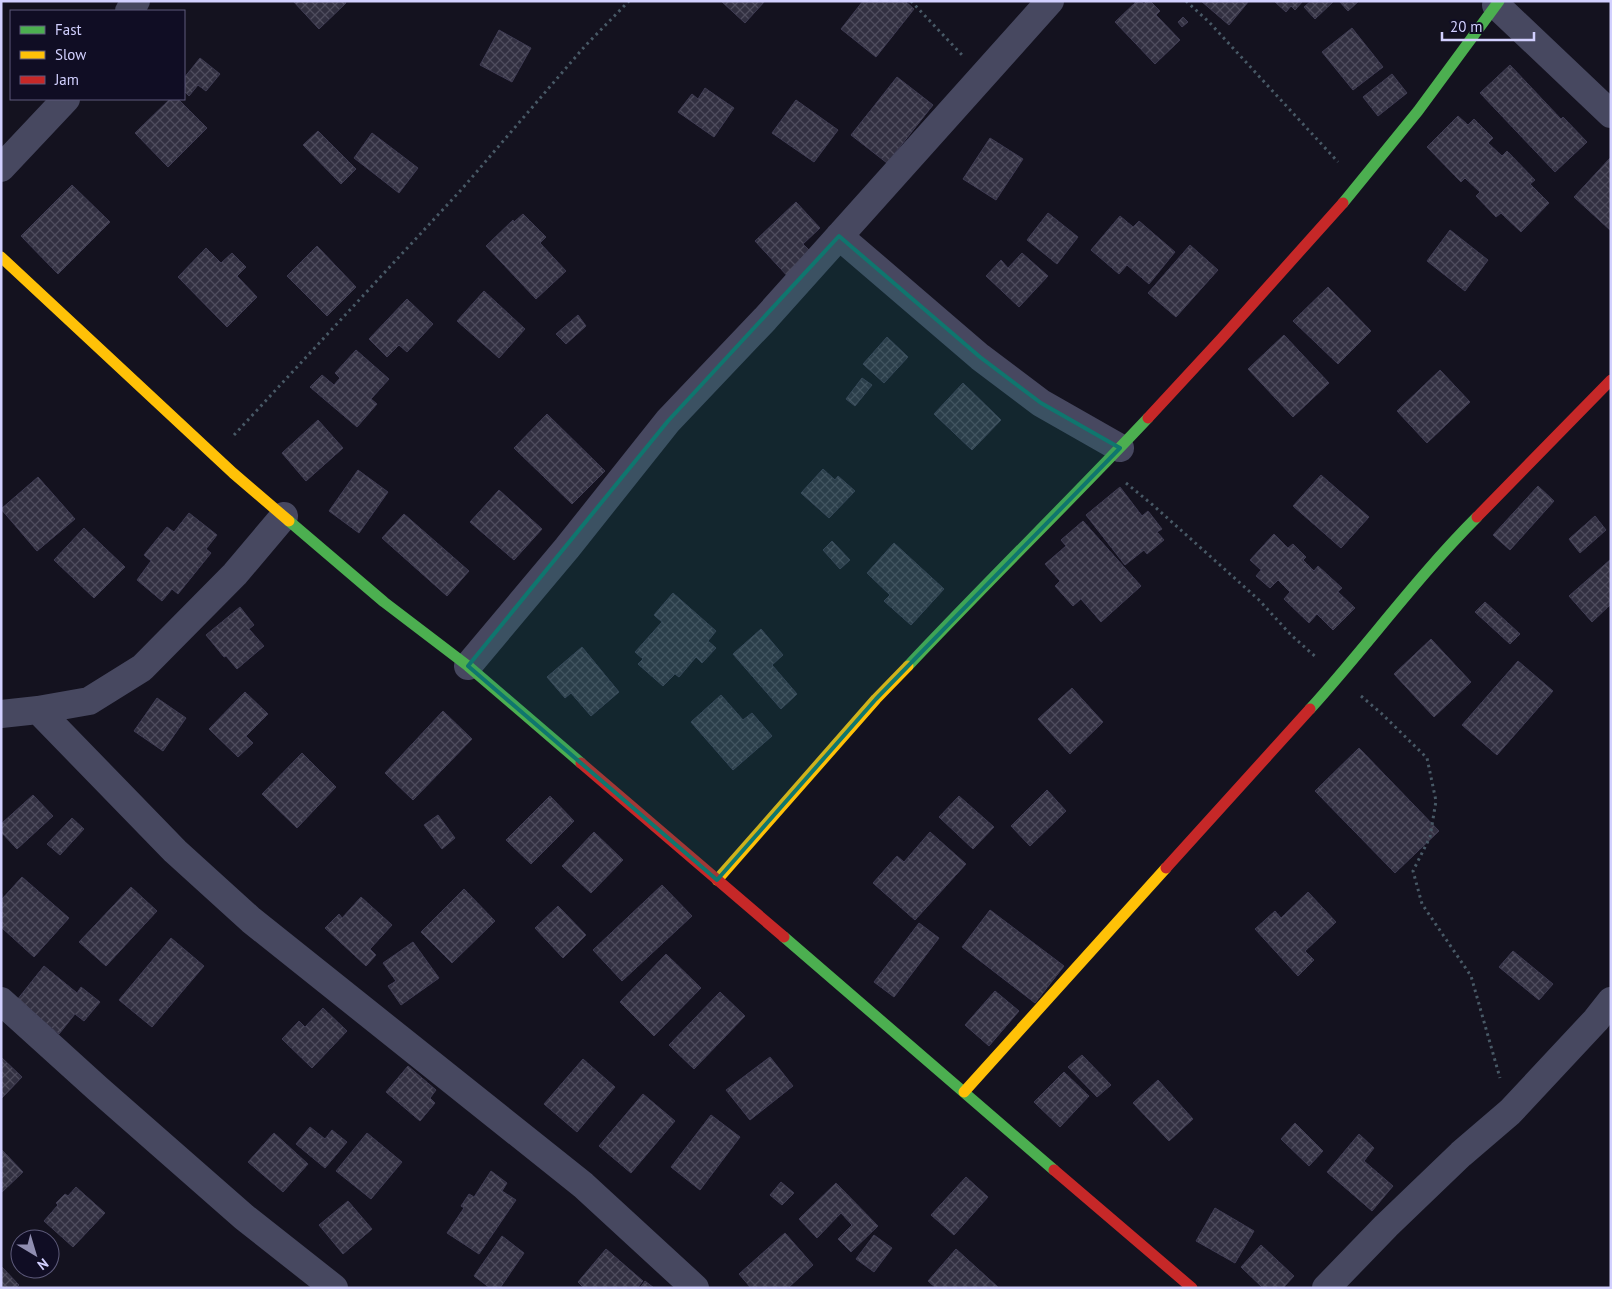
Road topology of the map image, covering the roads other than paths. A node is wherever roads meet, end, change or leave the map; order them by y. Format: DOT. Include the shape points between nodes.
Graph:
graph roads {
  1 [pos="1050,1"];
  2 [pos="1497,3"];
  3 [pos="65,100"];
  4 [pos="1611,114"];
  5 [pos="1,168"];
  6 [pos="840,236"];
  7 [pos="1,257"];
  8 [pos="1611,380"];
  9 [pos="1112,457"];
  10 [pos="284,516"];
  11 [pos="468,666"];
  12 [pos="38,710"];
  13 [pos="1,714"];
  14 [pos="717,880"];
  15 [pos="1,1001"];
  16 [pos="1611,1001"];
  17 [pos="964,1092"];
  18 [pos="334,1288"];
  19 [pos="696,1288"];
  20 [pos="1192,1288"];
  21 [pos="1326,1288"];
  1 -- 6 [label="street"];
  2 -- 4 [label="street"];
  2 -- 9 [label="street" via="1418,111 1359,184"];
  3 -- 5 [label="street"];
  6 -- 9 [label="street" via="980,357"];
  6 -- 11 [label="street" via="668,421"];
  7 -- 10 [label="street"];
  8 -- 17 [label="street" via="1454,540 1339,677"];
  9 -- 14 [label="street" via="876,699"];
  10 -- 11 [label="street" via="384,602"];
  10 -- 12 [label="street" via="235,574 142,668 89,701"];
  11 -- 14 [label="street"];
  12 -- 13 [label="street"];
  12 -- 19 [label="street" via="175,851 251,920 583,1185"];
  14 -- 17 [label="street"];
  15 -- 18 [label="street" via="244,1217"];
  16 -- 21 [label="street" via="1510,1112 1461,1154"];
  17 -- 20 [label="street"];
}
